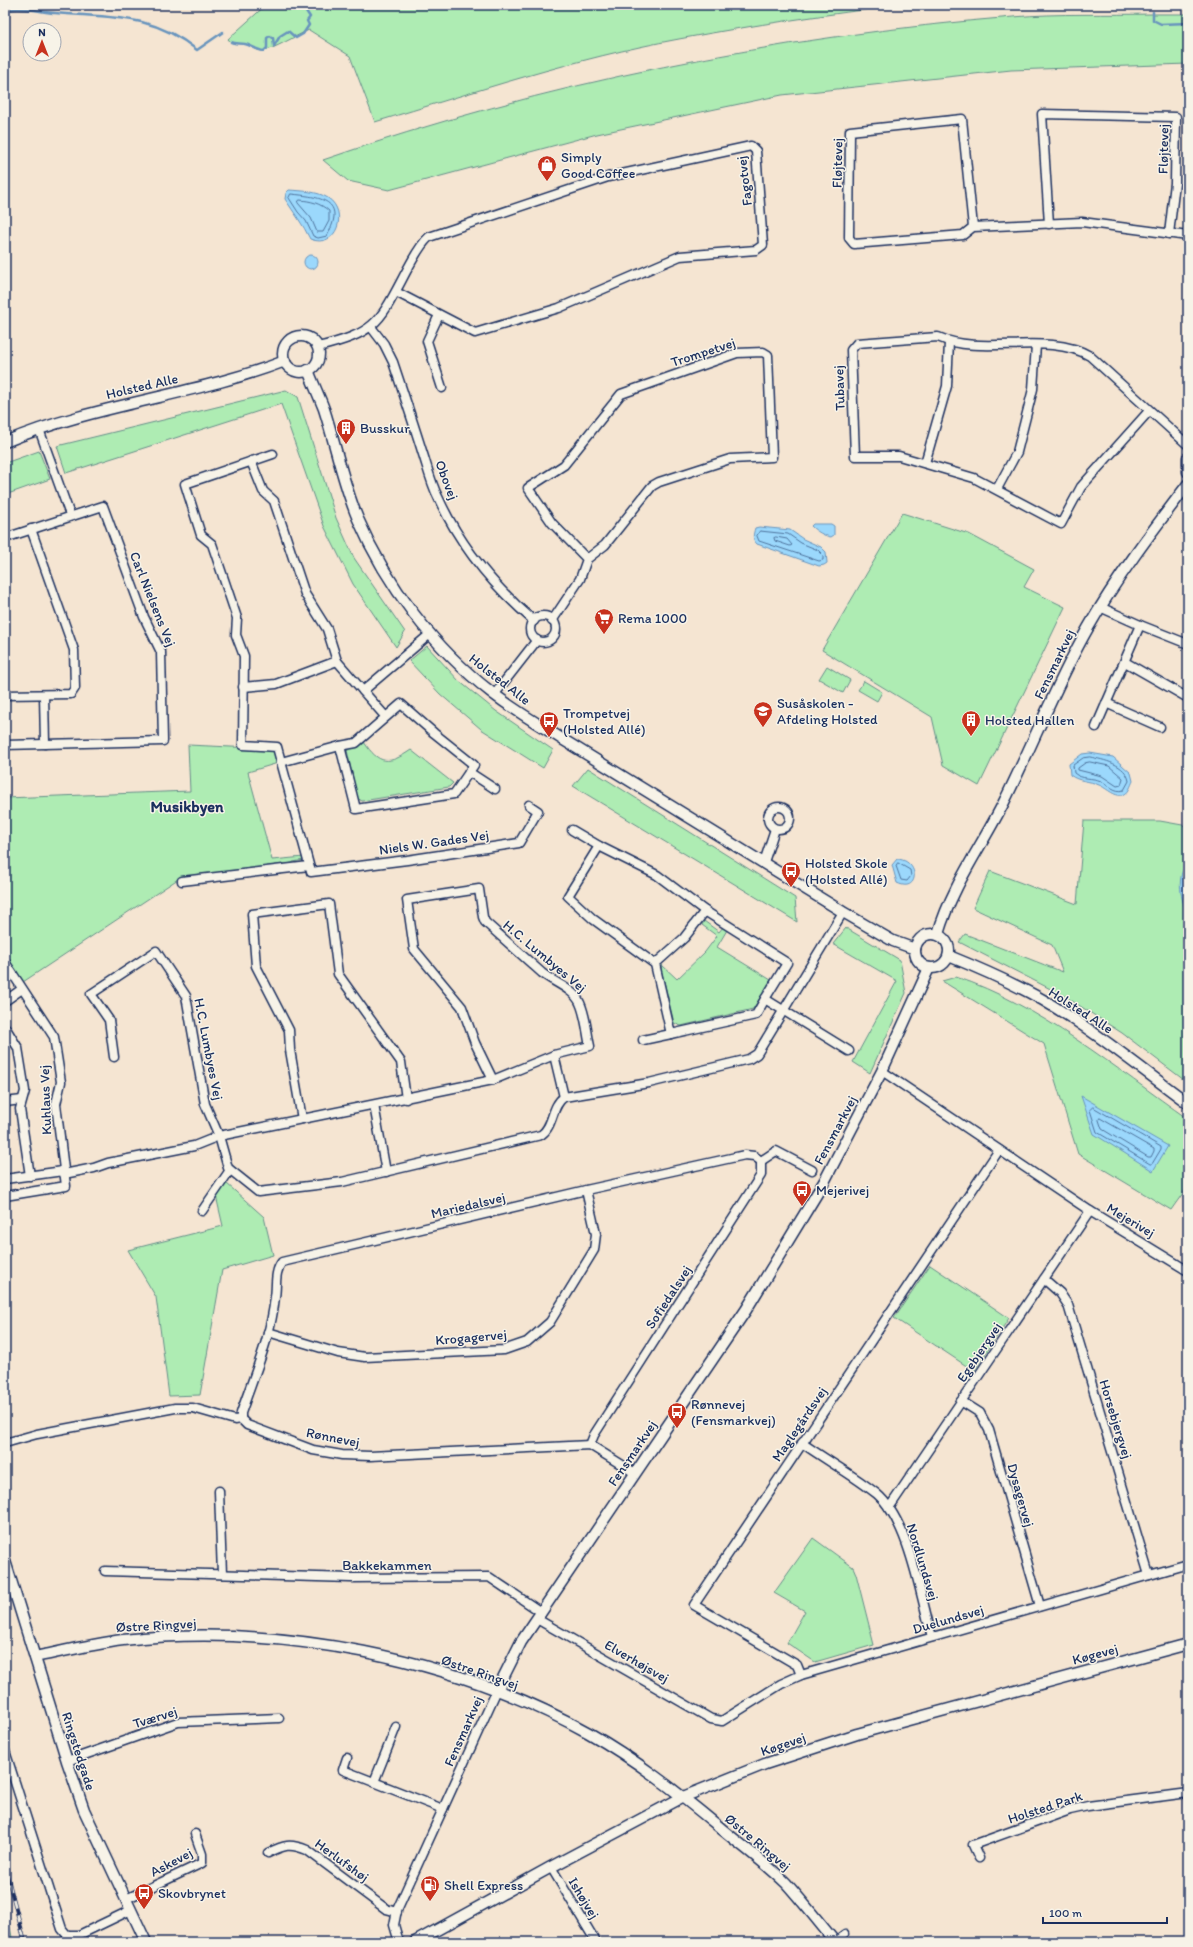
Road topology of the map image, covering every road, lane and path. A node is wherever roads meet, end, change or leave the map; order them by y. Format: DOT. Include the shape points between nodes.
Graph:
graph roads {
  1 [pos="1050,224"];
  2 [pos="973,227"];
  3 [pos="1169,234"];
  4 [pos="1188,236"];
  5 [pos="396,292"];
  6 [pos="439,315"];
  7 [pos="371,327"];
  8 [pos="949,342"];
  9 [pos="1036,345"];
  10 [pos="318,347"];
  11 [pos="285,361"];
  12 [pos="308,370"];
  13 [pos="442,388"];
  14 [pos="1149,411"];
  15 [pos="39,429"];
  16 [pos="5,442"];
  17 [pos="1188,445"];
  18 [pos="273,454"];
  19 [pos="1188,458"];
  20 [pos="252,461"];
  21 [pos="925,463"];
  22 [pos="1188,472"];
  23 [pos="1188,484"];
  24 [pos="997,489"];
  25 [pos="70,515"];
  26 [pos="31,529"];
  27 [pos="5,538"];
  28 [pos="587,559"];
  29 [pos="1100,607"];
  30 [pos="534,621"];
  31 [pos="552,621"];
  32 [pos="1140,626"];
  33 [pos="430,634"];
  34 [pos="537,640"];
  35 [pos="1188,644"];
  36 [pos="337,661"];
  37 [pos="1125,662"];
  38 [pos="243,687"];
  39 [pos="363,691"];
  40 [pos="5,695"];
  41 [pos="44,695"];
  42 [pos="494,695"];
  43 [pos="1188,698"];
  44 [pos="1106,703"];
  45 [pos="385,716"];
  46 [pos="1096,727"];
  47 [pos="1160,727"];
  48 [pos="5,744"];
  49 [pos="45,744"];
  50 [pos="340,746"];
  51 [pos="281,762"];
  52 [pos="469,772"];
  53 [pos="495,789"];
  54 [pos="529,805"];
  55 [pos="775,829"];
  56 [pos="572,830"];
  57 [pos="600,846"];
  58 [pos="764,862"];
  59 [pos="310,866"];
  60 [pos="182,881"];
  61 [pos="705,911"];
  62 [pos="843,912"];
  63 [pos="938,934"];
  64 [pos="915,949"];
  65 [pos="949,956"];
  66 [pos="5,962"];
  67 [pos="655,964"];
  68 [pos="929,968"];
  69 [pos="22,989"];
  70 [pos="765,999"];
  71 [pos="5,1001"];
  72 [pos="783,1010"];
  73 [pos="5,1027"];
  74 [pos="671,1034"];
  75 [pos="644,1040"];
  76 [pos="849,1051"];
  77 [pos="554,1055"];
  78 [pos="114,1057"];
  79 [pos="882,1070"];
  80 [pos="493,1080"];
  81 [pos="564,1096"];
  82 [pos="406,1099"];
  83 [pos="22,1100"];
  84 [pos="5,1102"];
  85 [pos="1188,1102"];
  86 [pos="374,1105"];
  87 [pos="302,1119"];
  88 [pos="219,1136"];
  89 [pos="999,1150"];
  90 [pos="761,1161"];
  91 [pos="230,1170"];
  92 [pos="812,1170"];
  93 [pos="63,1172"];
  94 [pos="386,1172"];
  95 [pos="30,1176"];
  96 [pos="5,1179"];
  97 [pos="586,1190"];
  98 [pos="5,1196"];
  99 [pos="202,1211"];
  100 [pos="1090,1211"];
  101 [pos="1188,1271"];
  102 [pos="1044,1279"];
  103 [pos="268,1332"];
  104 [pos="961,1401"];
  105 [pos="241,1419"];
  106 [pos="5,1443"];
  107 [pos="802,1443"];
  108 [pos="590,1445"];
  109 [pos="635,1473"];
  110 [pos="219,1491"];
  111 [pos="889,1508"];
  112 [pos="5,1561"];
  113 [pos="1188,1564"];
  114 [pos="104,1571"];
  115 [pos="222,1574"];
  116 [pos="1149,1575"];
  117 [pos="1040,1606"];
  118 [pos="539,1616"];
  119 [pos="932,1637"];
  120 [pos="1188,1644"];
  121 [pos="35,1658"];
  122 [pos="801,1675"];
  123 [pos="497,1690"];
  124 [pos="279,1718"];
  125 [pos="725,1720"];
  126 [pos="396,1727"];
  127 [pos="5,1751"];
  128 [pos="347,1758"];
  129 [pos="67,1761"];
  130 [pos="374,1782"];
  131 [pos="1188,1793"];
  132 [pos="683,1797"];
  133 [pos="443,1809"];
  134 [pos="195,1834"];
  135 [pos="268,1853"];
  136 [pos="979,1858"];
  137 [pos="551,1867"];
  138 [pos="126,1899"];
  139 [pos="131,1910"];
  140 [pos="397,1912"];
  141 [pos="845,1934"];
  142 [pos="146,1942"];
  143 [pos="399,1942"];
  144 [pos="415,1942"];
  145 [pos="596,1942"];
  146 [pos="835,1942"];
  1 -- 2 [label="street, Fløjtevej"];
  1 -- 3 [label="street, Fløjtevej" via="1082,222"];
  1 -- 3 [label="street, Fløjtevej" via="1042,114 1176,117 1175,183"];
  2 -- 2 [label="street, Fløjtevej" via="962,119 850,131 849,238 854,244 963,235"];
  3 -- 4 [label="street, Fløjtevej"];
  5 -- 6 [label="street, Fagotvej"];
  5 -- 6 [label="street, Fagotvej" via="422,244 429,237 608,176 751,146 756,151 763,245 756,250 680,256 559,308 480,333 472,332"];
  5 -- 7 [label="street, Fagotvej" via="384,313"];
  6 -- 13 [label="street" via="427,341"];
  7 -- 10 [label="street, Fagotvej" via="357,336"];
  7 -- 30 [label="street, Obovej" via="393,362 436,494 450,521 483,571 507,598"];
  8 -- 9 [label="street, Tubavej"];
  8 -- 21 [label="street" via="946,386"];
  8 -- 21 [label="street, Tubavej" via="938,337 857,343 851,350 855,456 894,456"];
  9 -- 14 [label="street, Tubavej" via="1080,350 1090,356"];
  9 -- 24 [label="street" via="1033,389 1017,452"];
  10 -- 11 [label="street" via="309,338 297,337 287,343"];
  10 -- 12 [label="street" via="316,363"];
  11 -- 12 [label="street" via="292,369"];
  11 -- 15 [label="street, Holsted Alle" via="216,384 95,411"];
  12 -- 33 [label="street, Holsted Alle" via="324,408 358,519 376,557 396,590"];
  14 -- 17 [label="street, Tubavej"];
  14 -- 24 [label="street, Tubavej" via="1081,487 1061,524"];
  15 -- 16 [label="street, Holsted Alle"];
  15 -- 25 [label="street"];
  18 -- 20 [label="street"];
  19 -- 22 [label="street"];
  20 -- 36 [label="street" via="263,491 274,501 305,594 326,629"];
  20 -- 38 [label="street" via="185,484 201,535 212,544 237,618 236,635 244,656"];
  21 -- 24 [label="street, Tubavej" via="974,478"];
  23 -- 29 [label="street, Fensmarkvej"];
  25 -- 26 [label="street, Carl Nielsens Vej"];
  25 -- 49 [label="street, Carl Nielsens Vej" via="103,506 144,617 161,652 163,741"];
  26 -- 27 [label="street, Carl Nielsens Vej"];
  26 -- 41 [label="street" via="74,650 74,692"];
  28 -- 28 [label="street, Trompetvej" via="606,545 652,486 659,482 730,459 772,457 768,355 763,352 737,353 621,394 564,465 528,488 552,523"];
  28 -- 31 [label="street" via="580,579"];
  29 -- 32 [label="street"];
  29 -- 63 [label="street, Fensmarkvej" via="1071,658 1004,802 956,889"];
  30 -- 31 [label="street" via="541,617"];
  30 -- 34 [label="street" via="531,632"];
  31 -- 34 [label="street" via="556,628 554,636 548,641"];
  32 -- 35 [label="street"];
  32 -- 37 [label="street"];
  33 -- 39 [label="street"];
  33 -- 42 [label="street, Holsted Alle" via="469,674"];
  34 -- 42 [label="street"];
  36 -- 38 [label="street" via="276,684"];
  36 -- 39 [label="street"];
  37 -- 43 [label="street"];
  37 -- 44 [label="street"];
  38 -- 51 [label="street" via="243,745 276,747"];
  39 -- 45 [label="street"];
  40 -- 41 [label="street"];
  41 -- 49 [label="street"];
  42 -- 58 [label="street, Holsted Alle" via="516,711"];
  44 -- 46 [label="street"];
  44 -- 47 [label="street"];
  45 -- 50 [label="street" via="356,743"];
  45 -- 52 [label="street" via="401,704 474,765"];
  48 -- 49 [label="street, Carl Nielsens Vej"];
  50 -- 51 [label="street"];
  50 -- 52 [label="street" via="356,809 454,794"];
  51 -- 59 [label="street"];
  52 -- 53 [label="street"];
  54 -- 59 [label="street, Niels W. Gades Vej" via="538,811 519,843 311,872"];
  55 -- 58 [label="street"];
  56 -- 57 [label="street"];
  57 -- 61 [label="street" via="657,875"];
  57 -- 67 [label="street" via="568,896 593,919"];
  58 -- 62 [label="street, Holsted Alle"];
  59 -- 60 [label="street, Niels W. Gades Vej"];
  61 -- 67 [label="street" via="684,938"];
  61 -- 70 [label="street" via="788,963"];
  62 -- 64 [label="street, Holsted Alle" via="893,941"];
  62 -- 72 [label="street"];
  63 -- 64 [label="street" via="922,936"];
  63 -- 65 [label="street" via="948,944"];
  64 -- 68 [label="street" via="920,963"];
  65 -- 68 [label="street" via="941,966"];
  65 -- 85 [label="street, Holsted Alle" via="999,978 1048,1004"];
  66 -- 69 [label="street, Kuhlaus Vej"];
  67 -- 74 [label="street"];
  68 -- 79 [label="street, Fensmarkvej"];
  69 -- 71 [label="street"];
  69 -- 93 [label="street, Kuhlaus Vej" via="54,1037 61,1082 56,1104"];
  70 -- 72 [label="street"];
  70 -- 74 [label="street" via="756,1015"];
  72 -- 76 [label="street"];
  72 -- 81 [label="street" via="757,1054 749,1059 650,1083"];
  73 -- 83 [label="street, Kuhlaus Vej" via="18,1048 25,1091"];
  74 -- 75 [label="street"];
  77 -- 80 [label="street, H.C. Lumbyes Vej"];
  77 -- 80 [label="street, H.C. Lumbyes Vej" via="590,1046 580,1003 485,922 479,889 407,900 414,949 462,1007 475,1043"];
  77 -- 81 [label="street"];
  78 -- 88 [label="street, H.C. Lumbyes Vej" via="109,1020 91,994 156,951 186,996 205,1104"];
  79 -- 89 [label="street, Mejerivej"];
  79 -- 109 [label="street, Fensmarkvej" via="824,1182 746,1310"];
  80 -- 82 [label="street, H.C. Lumbyes Vej"];
  81 -- 94 [label="street" via="557,1103 547,1128 541,1135"];
  82 -- 86 [label="street, H.C. Lumbyes Vej"];
  82 -- 87 [label="street" via="401,1062 338,974 329,904 252,914 256,966 289,1030"];
  83 -- 84 [label="street, Kuhlaus Vej"];
  83 -- 95 [label="street, Kuhlaus Vej" via="20,1109"];
  86 -- 87 [label="street, H.C. Lumbyes Vej"];
  86 -- 94 [label="street"];
  87 -- 88 [label="street, H.C. Lumbyes Vej"];
  88 -- 91 [label="street, H.C. Lumbyes Vej"];
  88 -- 93 [label="street, H.C. Lumbyes Vej" via="194,1146 94,1168"];
  89 -- 100 [label="street, Mejerivej"];
  89 -- 107 [label="street, Maglegårdsvej"];
  90 -- 92 [label="street" via="776,1151"];
  90 -- 97 [label="street, Mariedalsvej" via="754,1156 745,1155"];
  90 -- 108 [label="street, Sofiedalsvej" via="761,1175"];
  91 -- 94 [label="street" via="258,1192 342,1182"];
  91 -- 99 [label="street"];
  93 -- 95 [label="street"];
  93 -- 98 [label="street, Kuhlaus Vej" via="66,1186"];
  95 -- 96 [label="street"];
  97 -- 103 [label="street, Mariedalsvej" via="282,1262 277,1269 275,1298"];
  97 -- 103 [label="street, Krogagervej" via="596,1234 594,1250 550,1322 526,1342 504,1350 365,1357 338,1353"];
  100 -- 101 [label="street, Mejerivej"];
  100 -- 102 [label="street, Egebjergvej"];
  102 -- 104 [label="street, Egebjergvej"];
  102 -- 116 [label="street, Horsebjergvej" via="1060,1293 1068,1305"];
  103 -- 105 [label="street, Mariedalsvej"];
  104 -- 111 [label="street, Egebjergvej"];
  104 -- 117 [label="street, Dysagervej" via="980,1414 989,1430"];
  105 -- 106 [label="street, Rønnevej" via="235,1420 194,1408 175,1408 37,1434"];
  105 -- 108 [label="street, Rønnevej" via="247,1425 313,1450 342,1455 370,1456"];
  107 -- 111 [label="street, Nordlundsvej" via="877,1495"];
  107 -- 122 [label="street, Maglegårdsvej" via="694,1605 797,1665"];
  108 -- 109 [label="street"];
  109 -- 118 [label="street, Fensmarkvej"];
  110 -- 115 [label="street"];
  111 -- 119 [label="street, Nordlundsvej" via="907,1546"];
  112 -- 121 [label="street, Ringstedgade"];
  113 -- 116 [label="street, Duelundsvej"];
  114 -- 115 [label="street, Bakkekammen"];
  115 -- 118 [label="street, Bakkekammen" via="351,1578 489,1577"];
  116 -- 117 [label="street, Duelundsvej"];
  117 -- 119 [label="street, Duelundsvej"];
  118 -- 123 [label="street, Fensmarkvej" via="518,1647"];
  118 -- 125 [label="street, Elverhøjsvej" via="711,1719"];
  119 -- 122 [label="street, Duelundsvej"];
  120 -- 132 [label="street, Køgevej" via="857,1734 787,1756"];
  121 -- 123 [label="street, Østre Ringvej" via="126,1640 184,1636 255,1638 327,1646 386,1657"];
  121 -- 129 [label="street, Ringstedgade"];
  122 -- 125 [label="street, Duelundsvej" via="780,1684"];
  123 -- 132 [label="street, Østre Ringvej" via="590,1733"];
  123 -- 133 [label="street, Fensmarkvej"];
  124 -- 129 [label="street, Tværvej" via="178,1722"];
  126 -- 130 [label="street"];
  127 -- 139 [label="street" via="62,1929 67,1935 79,1935"];
  128 -- 130 [label="street" via="343,1770"];
  129 -- 138 [label="street, Ringstedgade" via="84,1810"];
  130 -- 133 [label="street"];
  131 -- 136 [label="street, Holsted Park" via="1070,1810 973,1845"];
  132 -- 137 [label="street, Køgevej"];
  132 -- 146 [label="street, Østre Ringvej" via="784,1882"];
  133 -- 140 [label="street, Fensmarkvej"];
  134 -- 138 [label="street, Askevej" via="202,1854 202,1863"];
  135 -- 140 [label="street, Herlufshøj" via="282,1846 295,1845 307,1850 386,1909"];
  137 -- 144 [label="street, Køgevej"];
  137 -- 145 [label="street, Ishøjvej"];
  138 -- 139 [label="street, Ringstedgade"];
  139 -- 142 [label="street, Ringstedgade"];
  140 -- 143 [label="street, Fensmarkvej" via="394,1925"];
  141 -- 146 [label="street"];
}
